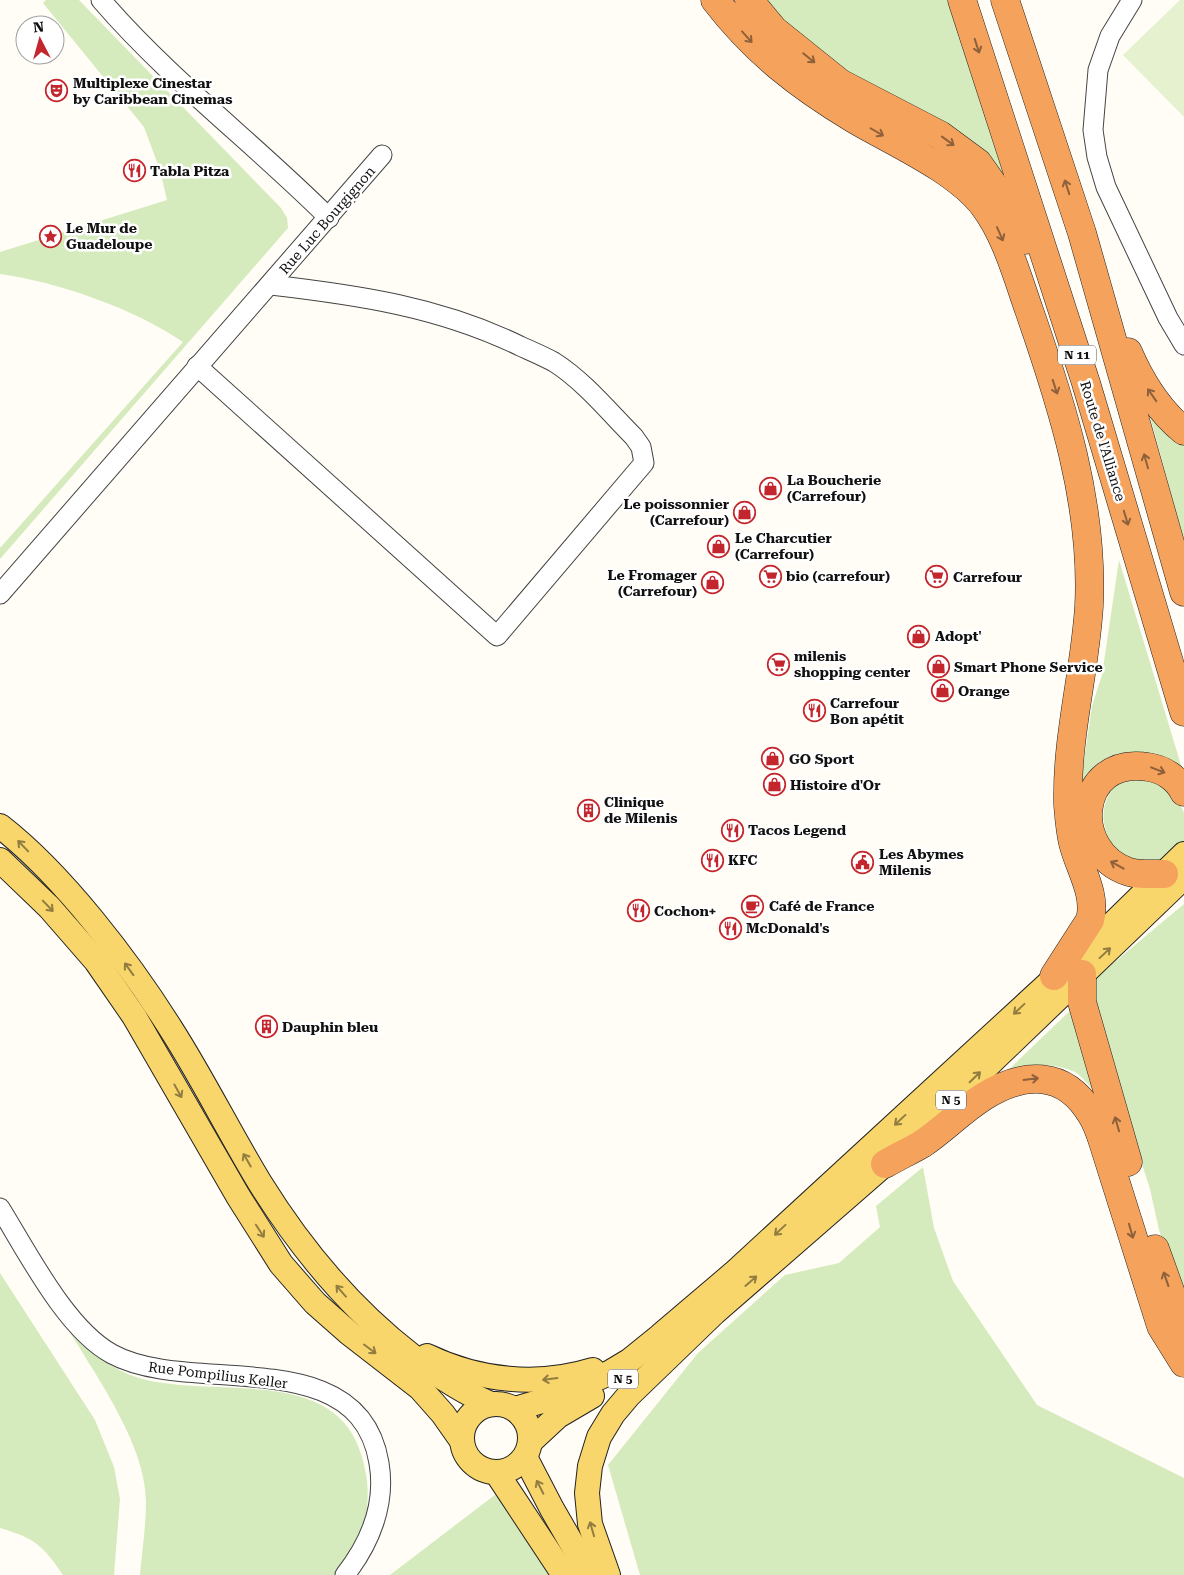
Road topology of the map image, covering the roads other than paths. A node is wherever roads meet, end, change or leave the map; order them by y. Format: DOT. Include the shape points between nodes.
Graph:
graph roads {
  1 [pos="101,0"];
  2 [pos="716,0"];
  3 [pos="749,0"];
  4 [pos="962,0"];
  5 [pos="1004,0"];
  6 [pos="1132,0"];
  7 [pos="382,155"];
  8 [pos="329,218"];
  9 [pos="1082,233"];
  10 [pos="271,285"];
  11 [pos="1068,330"];
  12 [pos="1184,345"];
  13 [pos="197,366"];
  14 [pos="1184,431"];
  15 [pos="1184,592"];
  16 [pos="0,594"];
  17 [pos="1184,712"];
  18 [pos="1184,792"];
  19 [pos="0,826"];
  20 [pos="0,860"];
  21 [pos="1176,871"];
  22 [pos="1082,974"];
  23 [pos="1054,976"];
  24 [pos="885,1164"];
  25 [pos="0,1208"];
  26 [pos="714,1314"];
  27 [pos="1184,1324"];
  28 [pos="660,1336"];
  29 [pos="388,1337"];
  30 [pos="1184,1363"];
  31 [pos="491,1404"];
  32 [pos="515,1409"];
  33 [pos="462,1441"];
  34 [pos="527,1450"];
  35 [pos="496,1472"];
  36 [pos="345,1575"];
  37 [pos="564,1575"];
  38 [pos="590,1575"];
  39 [pos="608,1575"];
  1 -- 8 [label="street" via="156,60"];
  2 -- 23 [label="highway, one-way" via="760,51 800,85 946,172 983,205 1000,231 1057,390 1083,498 1089,544 1089,604 1068,775 1068,800 1072,841 1093,911 1081,936"];
  3 -- 11 [label="highway, one-way" via="774,30 840,83 940,136 978,164 1012,213"];
  4 -- 11 [label="highway, Route de l'Alliance / N 11, one-way"];
  9 -- 5 [label="highway, N 11, one-way"];
  6 -- 12 [label="street" via="1110,36 1098,70 1093,130 1106,187"];
  7 -- 8 [label="street, Rue Luc Bourgignon"];
  8 -- 10 [label="street, Rue Luc Bourgignon"];
  14 -- 9 [label="highway, one-way" via="1166,415 1138,375"];
  15 -- 9 [label="highway, N 11, one-way"];
  10 -- 13 [label="street, Rue Luc Bourgignon"];
  10 -- 13 [label="street" via="416,307 498,335 567,372 634,437 641,447 644,463 496,636"];
  11 -- 17 [label="highway, Route de l'Alliance / N 11, one-way"];
  13 -- 16 [label="street, Rue Luc Bourgignon"];
  21 -- 18 [label="highway, one-way" via="1129,872 1108,861 1094,843 1088,827 1090,796 1104,775 1125,766 1161,770"];
  29 -- 19 [label="main road, one-way" via="353,1305 302,1244 261,1184 172,1030 115,949 66,890 14,836"];
  20 -- 33 [label="main road, one-way" via="49,907 96,961 149,1042 281,1264 314,1303 420,1388"];
  22 -- 21 [label="main road, N 5, one-way"];
  21 -- 23 [label="main road, N 5"];
  24 -- 22 [label="main road, N 5, one-way"];
  27 -- 22 [label="highway, one-way" via="1153,1244 1106,1088 1082,1002"];
  23 -- 28 [label="main road, N 5, one-way" via="734,1273"];
  26 -- 24 [label="main road, N 5, one-way"];
  24 -- 30 [label="highway, one-way" via="922,1143 983,1097 1005,1086 1042,1078 1072,1091 1092,1115 1100,1133 1161,1326"];
  25 -- 36 [label="street, Rue Pompilius Keller" via="63,1308 95,1342 112,1354 138,1365 167,1371 260,1377 318,1389 342,1400 363,1421 377,1449 382,1479 380,1506 356,1562"];
  26 -- 34 [label="main road, N 5" via="645,1366 558,1416"];
  39 -- 26 [label="main road, one-way" via="590,1524 587,1493 590,1466 599,1437 630,1395"];
  28 -- 29 [label="main road, one-way" via="593,1370 534,1381 496,1377 460,1368"];
  28 -- 32 [label="main road, N 5" via="609,1373 559,1396"];
  29 -- 31 [label="main road" via="455,1386"];
  31 -- 32 [label="main road"];
  31 -- 33 [label="main road" via="469,1416"];
  32 -- 34 [label="main road" via="527,1424"];
  33 -- 35 [label="main road" via="464,1451 477,1466"];
  34 -- 35 [label="main road" via="512,1468"];
  38 -- 34 [label="main road, one-way" via="552,1509"];
  35 -- 37 [label="main road"];
}
